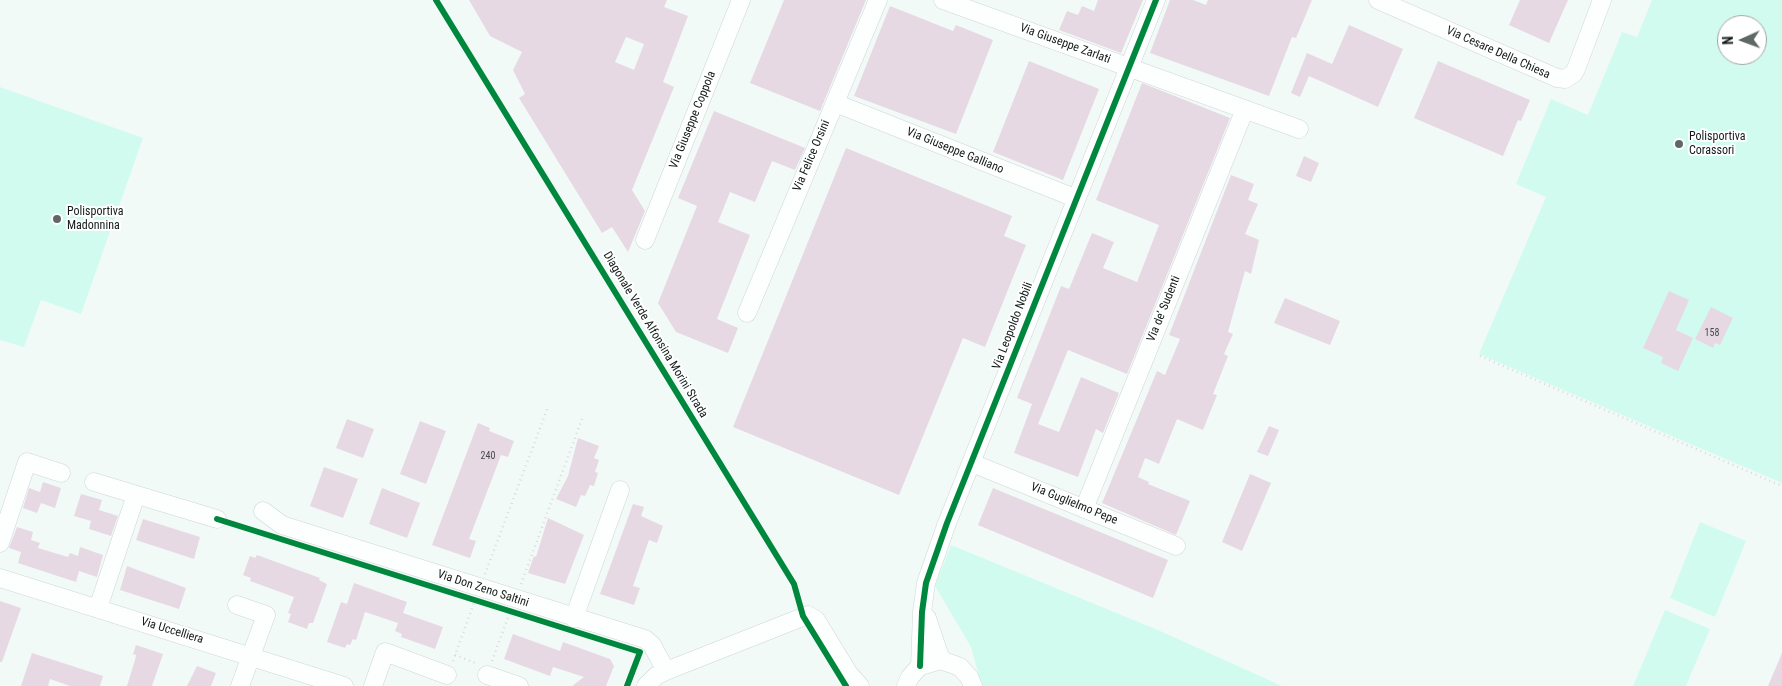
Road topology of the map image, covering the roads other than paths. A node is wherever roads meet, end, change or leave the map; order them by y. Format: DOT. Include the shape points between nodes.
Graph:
graph roads {
  1 [pos="741,0"];
  2 [pos="878,0"];
  3 [pos="943,0"];
  4 [pos="1156,0"];
  5 [pos="1378,0"];
  6 [pos="1602,0"];
  7 [pos="1129,68"];
  8 [pos="835,103"];
  9 [pos="1245,109"];
  10 [pos="1299,129"];
  11 [pos="1075,198"];
  12 [pos="645,240"];
  13 [pos="747,313"];
  14 [pos="972,463"];
  15 [pos="61,473"];
  16 [pos="94,482"];
  17 [pos="620,490"];
  18 [pos="136,495"];
  19 [pos="1084,508"];
  20 [pos="263,511"];
  21 [pos="217,519"];
  22 [pos="0,543"];
  23 [pos="1176,546"];
  24 [pos="0,578"];
  25 [pos="926,583"];
  26 [pos="237,605"];
  27 [pos="98,608"];
  28 [pos="574,618"];
  29 [pos="251,656"];
  30 [pos="941,660"];
  31 [pos="920,666"];
  32 [pos="488,671"];
  33 [pos="666,671"];
  34 [pos="447,675"];
  35 [pos="240,686"];
  36 [pos="344,686"];
  37 [pos="372,686"];
  38 [pos="519,686"];
  39 [pos="646,686"];
  40 [pos="860,686"];
  41 [pos="906,686"];
  42 [pos="973,686"];
  1 -- 12 [label="street, Via Giuseppe Coppola"];
  2 -- 8 [label="street, Via Felice Orsini"];
  3 -- 7 [label="street, Via Giuseppe Zarlati"];
  4 -- 7 [label="street, Via Leopoldo Nobili"];
  5 -- 6 [label="street, Via Cesare Della Chiesa" via="1565,79 1576,69"];
  7 -- 9 [label="street, Via Giuseppe Zarlati"];
  7 -- 11 [label="street, Via Leopoldo Nobili"];
  8 -- 11 [label="street, Via Giuseppe Galliano"];
  8 -- 13 [label="street, Via Felice Orsini"];
  9 -- 10 [label="street, Via Giuseppe Zarlati"];
  9 -- 19 [label="street, Via de’ Sudenti"];
  11 -- 14 [label="street, Via Leopoldo Nobili"];
  14 -- 19 [label="street, Via Guglielmo Pepe"];
  14 -- 25 [label="street, Via Leopoldo Nobili"];
  15 -- 22 [label="street" via="27,462"];
  16 -- 18 [label="street"];
  17 -- 28 [label="street"];
  18 -- 21 [label="street"];
  18 -- 27 [label="street"];
  19 -- 23 [label="street, Via Guglielmo Pepe"];
  20 -- 28 [label="street, Via Don Zeno Saltini" via="282,524"];
  24 -- 27 [label="street, Via Uccelliera"];
  25 -- 30 [label="street, Via Leopoldo Nobili" via="927,622"];
  25 -- 31 [label="street, Via Leopoldo Nobili"];
  26 -- 29 [label="street" via="266,615"];
  27 -- 29 [label="street, Via Uccelliera"];
  28 -- 33 [label="street, Via Don Zeno Saltini" via="645,639 652,645"];
  29 -- 35 [label="street"];
  29 -- 36 [label="street, Via Uccelliera"];
  30 -- 31 [label="street"];
  30 -- 42 [label="street" via="960,667"];
  31 -- 41 [label="street"];
  32 -- 38 [label="street"];
  33 -- 39 [label="street"];
  33 -- 40 [label="street" via="808,615 816,620"];
  34 -- 37 [label="street" via="385,652"];
}
